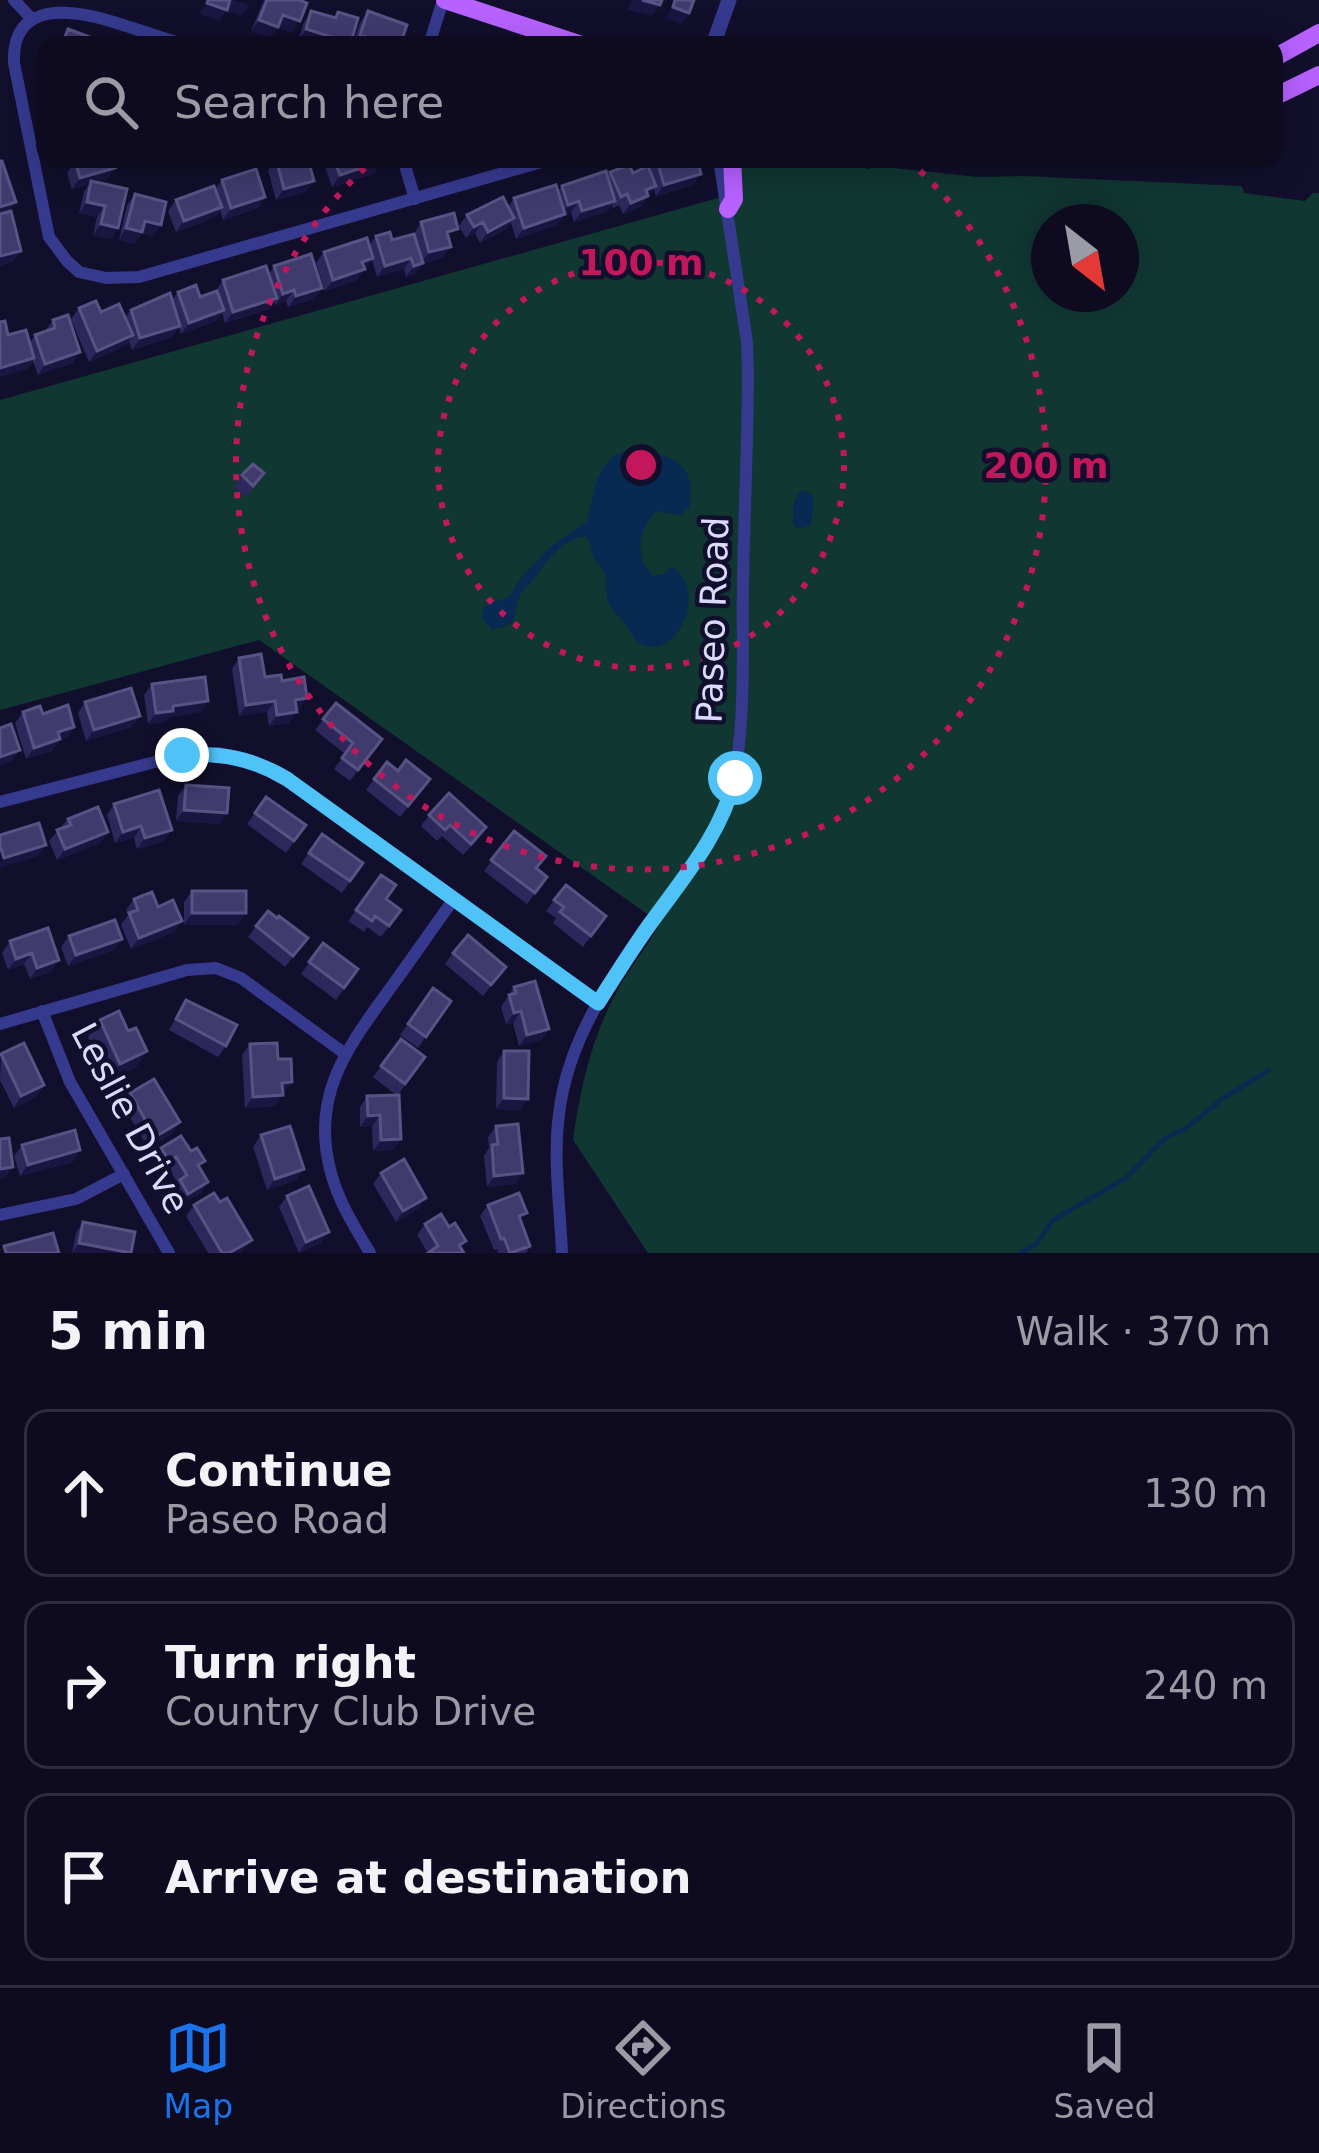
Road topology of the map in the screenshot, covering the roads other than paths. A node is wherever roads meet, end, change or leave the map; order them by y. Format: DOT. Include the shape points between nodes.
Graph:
graph roads {
  1 [pos="14,0"];
  2 [pos="444,0"];
  3 [pos="729,0"];
  4 [pos="29,16"];
  5 [pos="1319,33"];
  6 [pos="157,36"];
  7 [pos="432,36"];
  8 [pos="554,36"];
  9 [pos="716,36"];
  10 [pos="1283,53"];
  11 [pos="1319,75"];
  12 [pos="1283,93"];
  13 [pos="406,168"];
  14 [pos="521,168"];
  15 [pos="721,168"];
  16 [pos="732,168"];
  17 [pos="415,199"];
  18 [pos="728,209"];
  19 [pos="0,802"];
  20 [pos="454,899"];
  21 [pos="598,1003"];
  22 [pos="42,1010"];
  23 [pos="0,1024"];
  24 [pos="344,1053"];
  25 [pos="124,1174"];
  26 [pos="0,1215"];
  27 [pos="169,1253"];
  28 [pos="370,1253"];
  29 [pos="562,1253"];
  1 -- 4 [label="street"];
  2 -- 7 [label="street"];
  2 -- 8 [label="main road"];
  3 -- 9 [label="street"];
  4 -- 6 [label="street" via="65,7"];
  4 -- 17 [label="street" via="15,36 14,63 40,200 49,237 79,272 139,277"];
  5 -- 10 [label="main road"];
  11 -- 12 [label="main road"];
  13 -- 17 [label="street"];
  14 -- 17 [label="street"];
  15 -- 18 [label="street, Paseo Road"];
  16 -- 18 [label="main road"];
  18 -- 21 [label="street, Paseo Road" via="748,371 735,778 707,844"];
  19 -- 20 [label="street" via="182,755 238,757 287,779"];
  20 -- 21 [label="street"];
  20 -- 24 [label="street"];
  21 -- 29 [label="street, Paseo Road" via="575,1048 559,1109"];
  22 -- 23 [label="street"];
  22 -- 24 [label="street" via="216,968"];
  22 -- 25 [label="street, Leslie Drive" via="61,1063"];
  24 -- 28 [label="street" via="326,1113 326,1151"];
  25 -- 26 [label="street" via="76,1198"];
  25 -- 27 [label="street, Leslie Drive"];
}
